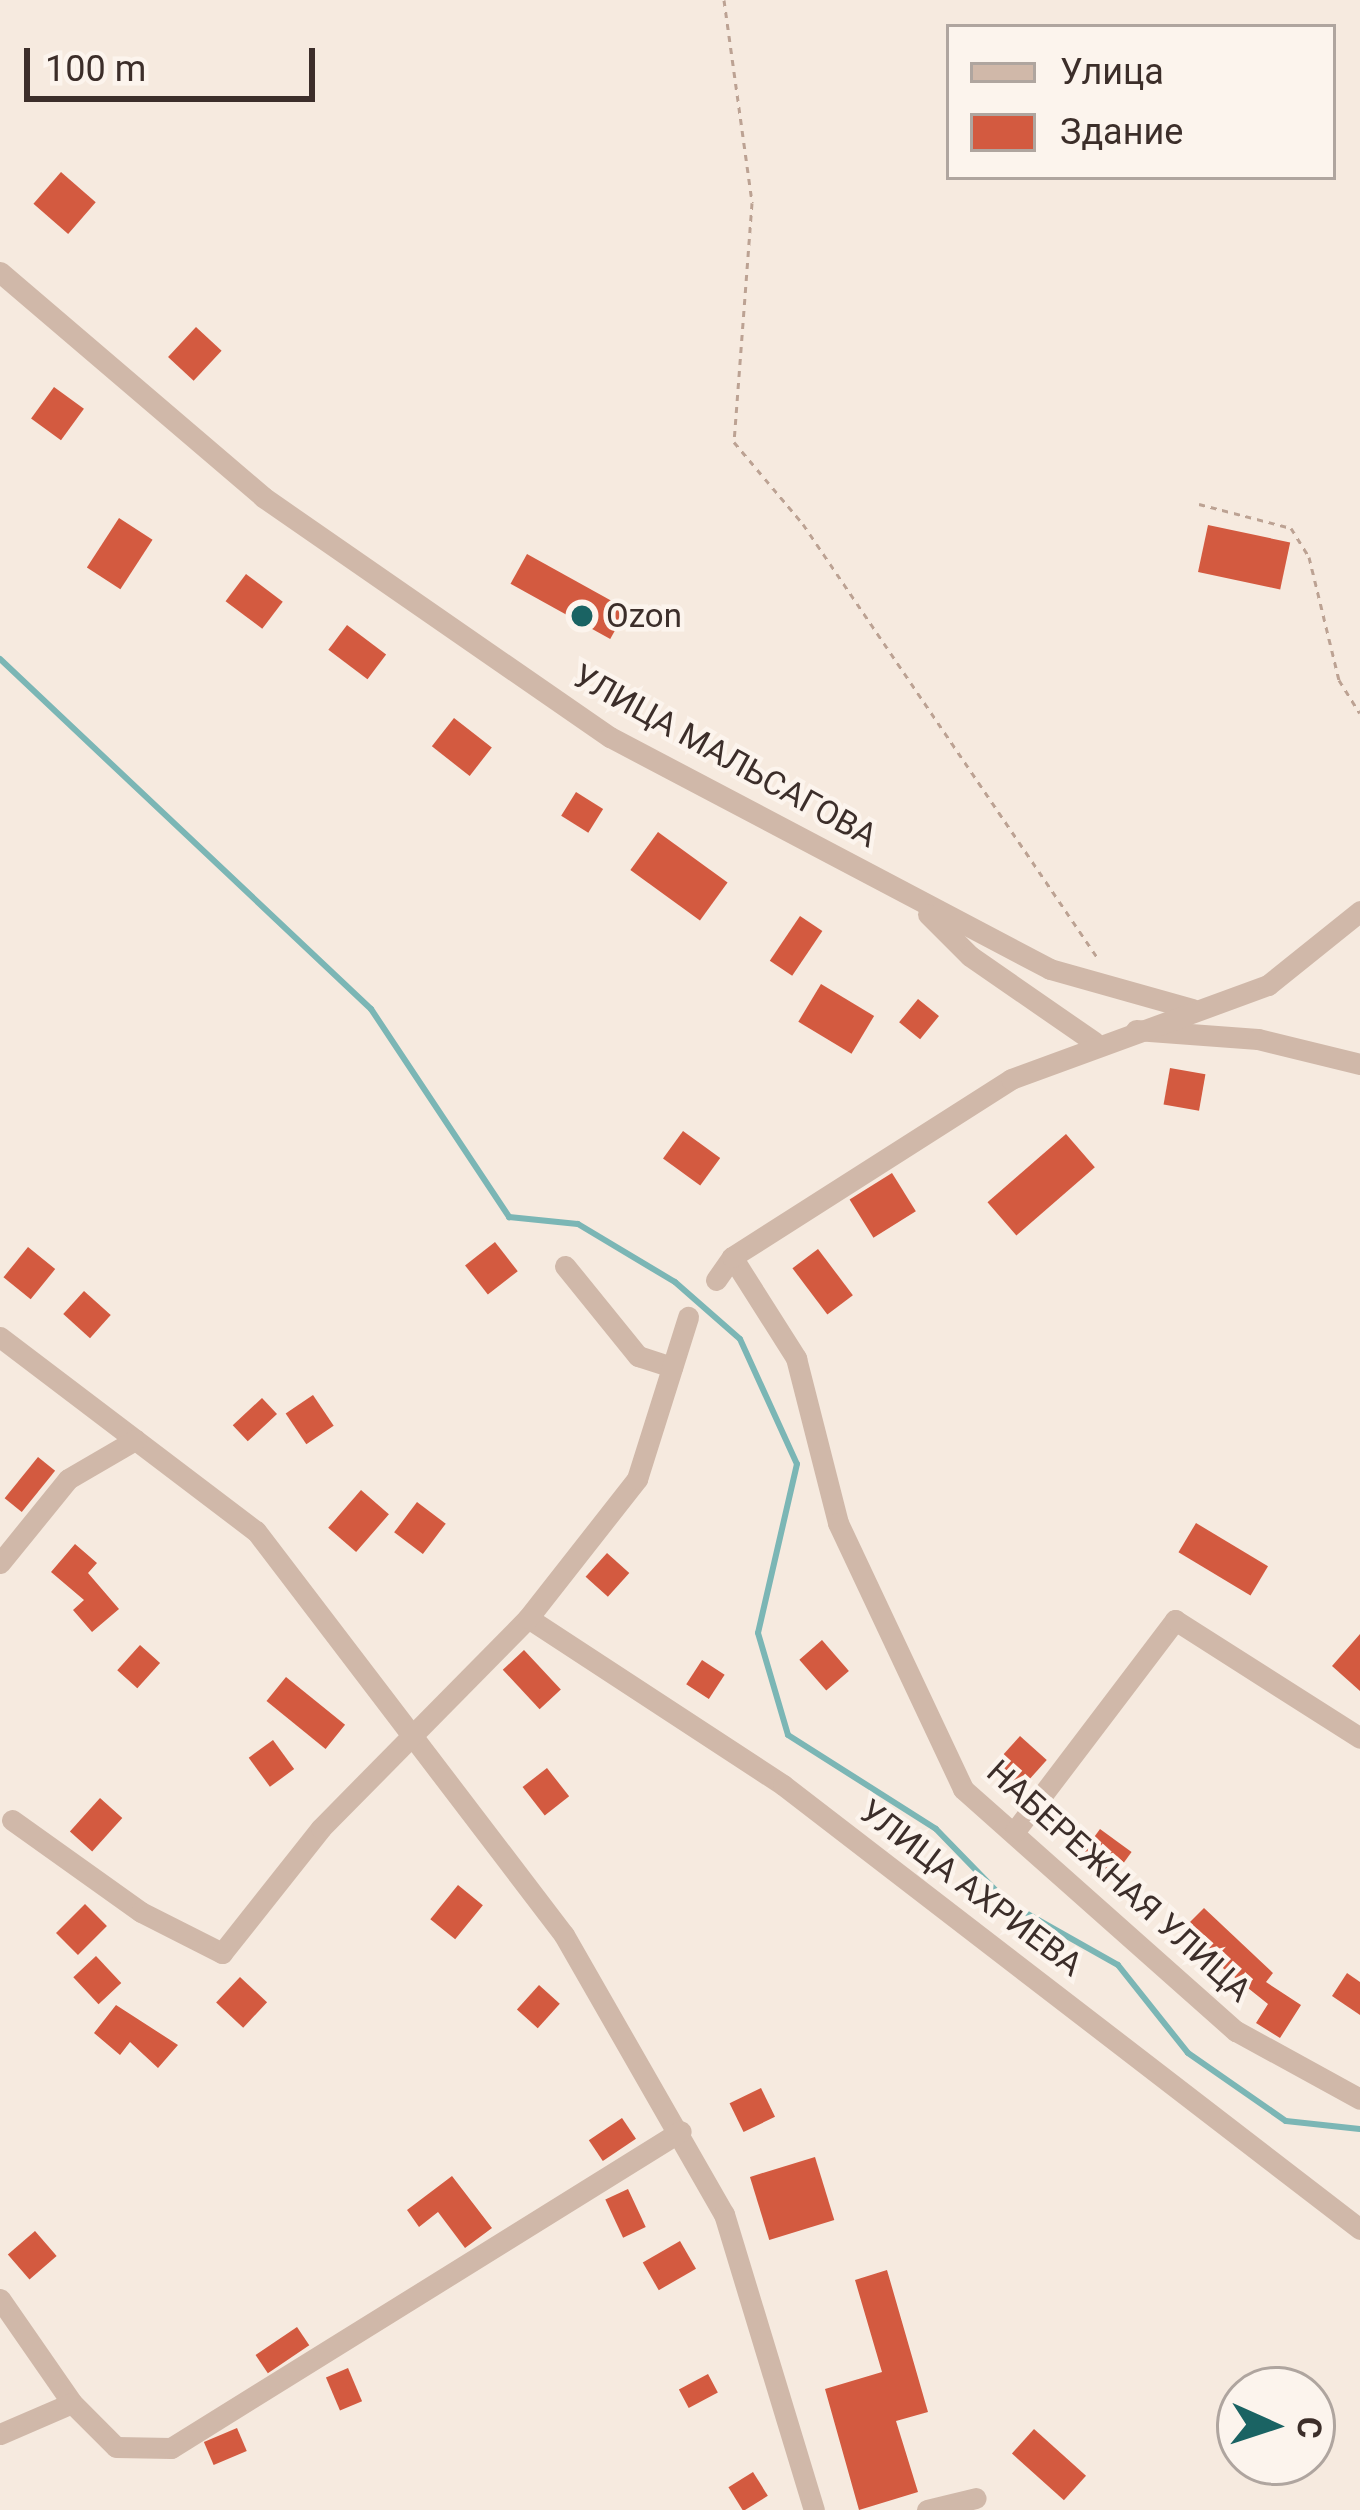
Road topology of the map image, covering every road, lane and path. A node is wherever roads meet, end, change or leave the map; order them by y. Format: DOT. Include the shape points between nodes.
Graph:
graph roads {
  1 [pos="724,0"];
  2 [pos="0,272"];
  3 [pos="1199,504"];
  4 [pos="1360,712"];
  5 [pos="910,896"];
  6 [pos="1360,911"];
  7 [pos="1121,993"];
  8 [pos="1192,1009"];
  9 [pos="1131,1030"];
  10 [pos="1094,1042"];
  11 [pos="1360,1064"];
  12 [pos="732,1257"];
  13 [pos="565,1266"];
  14 [pos="716,1280"];
  15 [pos="688,1317"];
  16 [pos="0,1337"];
  17 [pos="672,1367"];
  18 [pos="135,1440"];
  19 [pos="0,1563"];
  20 [pos="528,1618"];
  21 [pos="1360,1738"];
  22 [pos="410,1744"];
  23 [pos="12,1820"];
  24 [pos="1015,1831"];
  25 [pos="1360,2099"];
  26 [pos="681,2132"];
  27 [pos="1360,2229"];
  28 [pos="0,2299"];
  29 [pos="71,2402"];
  30 [pos="0,2434"];
  31 [pos="976,2498"];
  32 [pos="814,2510"];
  33 [pos="927,2510"];
  1 -- 7 [label="path" via="752,203 734,442 802,524"];
  2 -- 5 [label="street, УЛИЦА МАЛЬСАГОВА" via="263,497 610,737"];
  3 -- 4 [label="path" via="1291,528 1309,557 1339,680"];
  5 -- 7 [label="street, УЛИЦА МАЛЬСАГОВА" via="1050,969"];
  5 -- 10 [label="street" via="970,956"];
  6 -- 8 [label="street" via="1268,985"];
  7 -- 8 [label="street, УЛИЦА МАЛЬСАГОВА"];
  8 -- 9 [label="street"];
  9 -- 10 [label="street"];
  9 -- 11 [label="street" via="1258,1040"];
  10 -- 12 [label="street" via="892,1150"];
  12 -- 14 [label="street"];
  12 -- 24 [label="street, НАБЕРЕЖНАЯ УЛИЦА" via="796,1358 838,1523 963,1789"];
  13 -- 17 [label="street" via="638,1356"];
  15 -- 17 [label="street"];
  16 -- 18 [label="street"];
  17 -- 20 [label="street" via="638,1479"];
  18 -- 19 [label="street" via="68,1479"];
  18 -- 22 [label="street" via="256,1532"];
  20 -- 22 [label="street"];
  20 -- 27 [label="street, УЛИЦА АХРИЕВА" via="782,1785"];
  21 -- 24 [label="street" via="1175,1620"];
  22 -- 23 [label="street" via="321,1828 222,1953 141,1912"];
  22 -- 26 [label="street" via="564,1935"];
  24 -- 25 [label="street, НАБЕРЕЖНАЯ УЛИЦА" via="1236,2031"];
  26 -- 29 [label="street" via="171,2447 116,2447"];
  26 -- 32 [label="street" via="724,2214"];
  28 -- 29 [label="street"];
  29 -- 30 [label="street"];
  31 -- 33 [label="street"];
}
